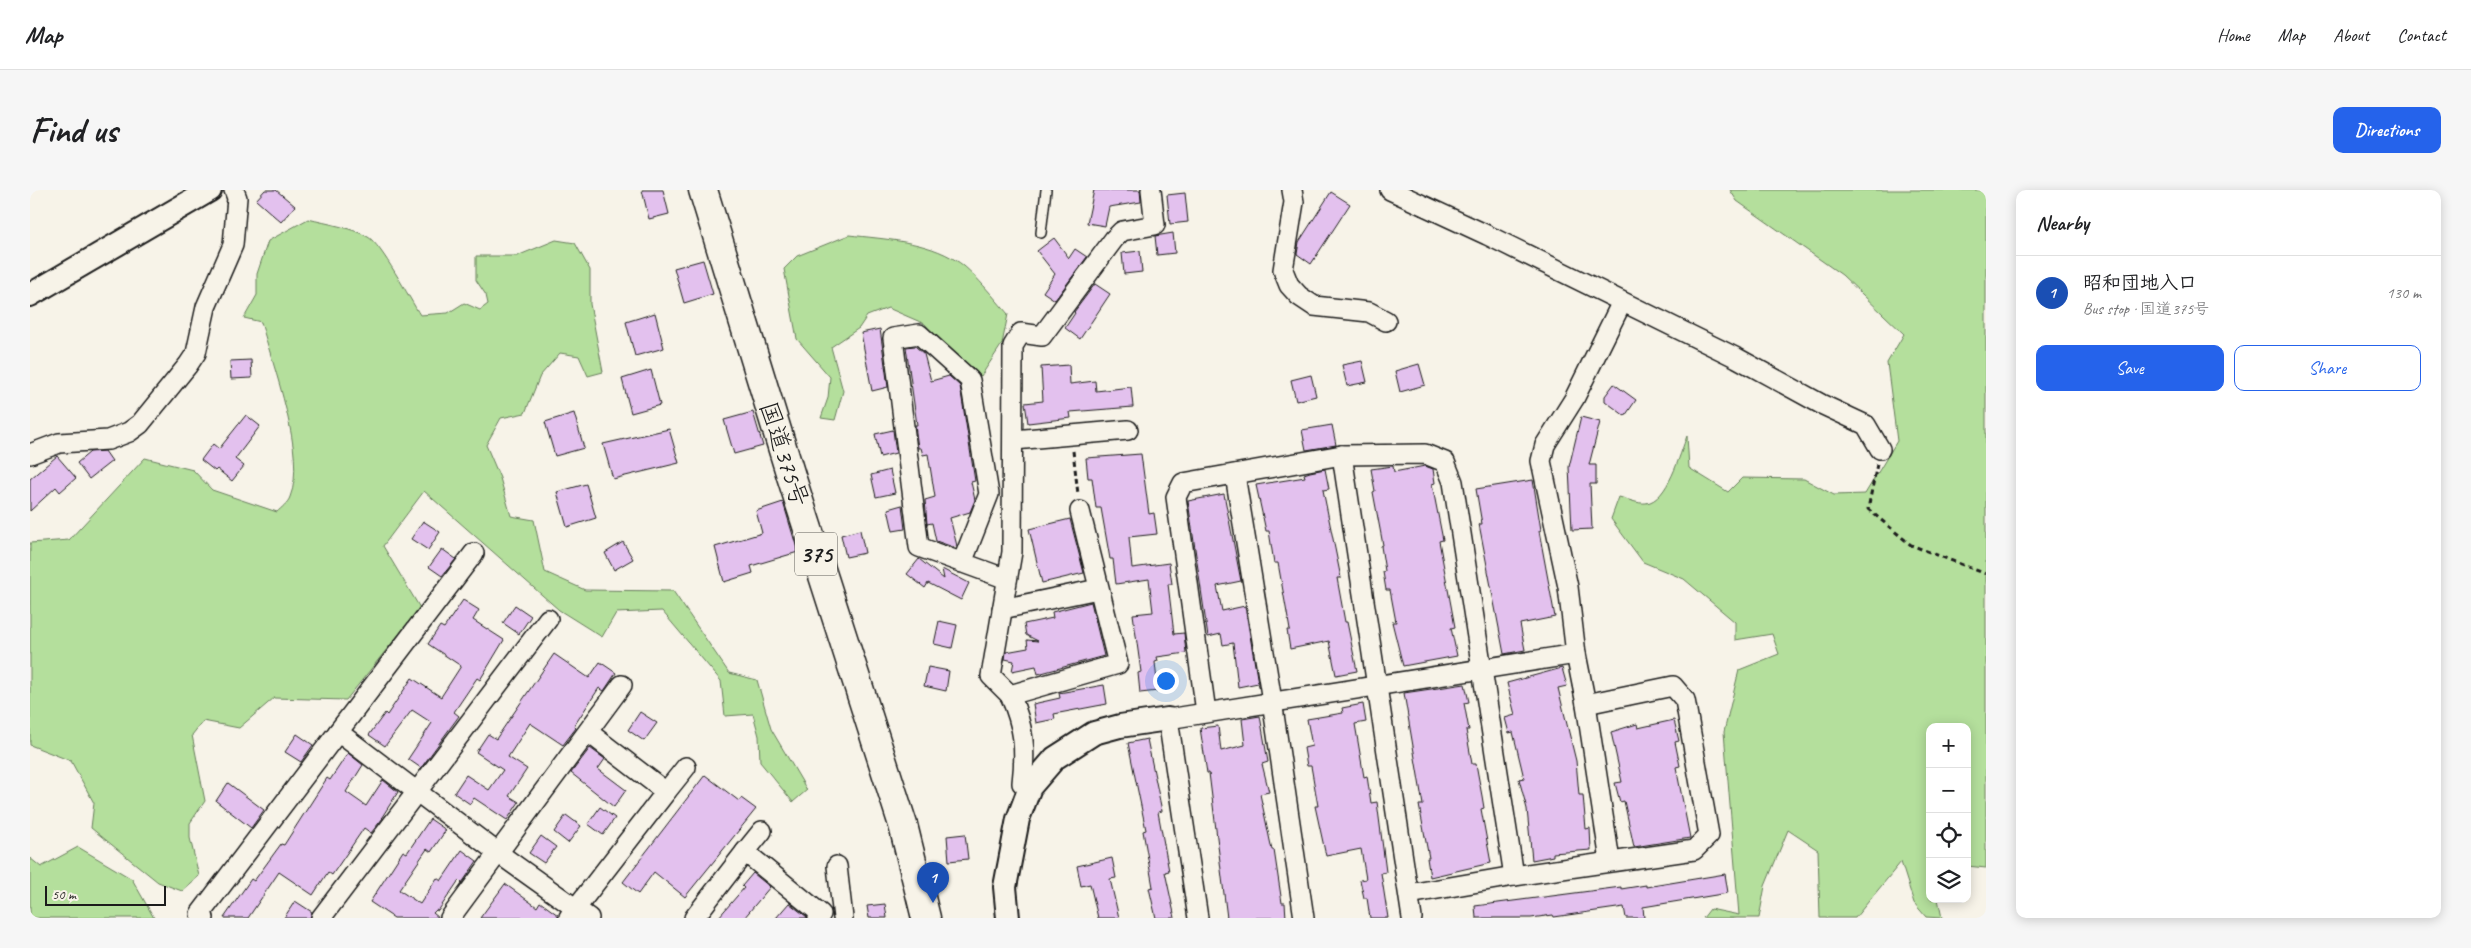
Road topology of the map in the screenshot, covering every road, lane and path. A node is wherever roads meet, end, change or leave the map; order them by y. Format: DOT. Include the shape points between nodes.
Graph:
graph roads {
  1 [pos="210,190"];
  2 [pos="234,190"];
  3 [pos="703,190"];
  4 [pos="1046,190"];
  5 [pos="1151,190"];
  6 [pos="1292,190"];
  7 [pos="1390,190"];
  8 [pos="1041,233"];
  9 [pos="30,295"];
  10 [pos="1622,302"];
  11 [pos="1386,321"];
  12 [pos="1128,430"];
  13 [pos="1071,435"];
  14 [pos="1014,440"];
  15 [pos="1880,449"];
  16 [pos="30,454"];
  17 [pos="1342,455"];
  18 [pos="1235,475"];
  19 [pos="1080,511"];
  20 [pos="474,553"];
  21 [pos="962,563"];
  22 [pos="1986,574"];
  23 [pos="1007,579"];
  24 [pos="1098,589"];
  25 [pos="1002,609"];
  26 [pos="548,619"];
  27 [pos="1576,654"];
  28 [pos="1482,669"];
  29 [pos="622,685"];
  30 [pos="1378,687"];
  31 [pos="1010,695"];
  32 [pos="1272,701"];
  33 [pos="1586,704"];
  34 [pos="1206,712"];
  35 [pos="1168,719"];
  36 [pos="338,732"];
  37 [pos="588,732"];
  38 [pos="686,767"];
  39 [pos="1030,788"];
  40 [pos="418,792"];
  41 [pos="666,792"];
  42 [pos="762,831"];
  43 [pos="745,852"];
  44 [pos="498,853"];
  45 [pos="1610,861"];
  46 [pos="837,866"];
  47 [pos="1514,876"];
  48 [pos="1409,894"];
  49 [pos="578,915"];
  50 [pos="204,918"];
  51 [pos="321,918"];
  52 [pos="450,918"];
  53 [pos="694,918"];
  54 [pos="818,918"];
  55 [pos="843,918"];
  56 [pos="926,918"];
  57 [pos="1008,918"];
  58 [pos="1198,918"];
  59 [pos="1304,918"];
  60 [pos="1412,918"];
  1 -- 9 [label="street"];
  2 -- 16 [label="street" via="237,198 234,245 206,307 196,353 188,365 140,424 129,432 108,440 59,443"];
  3 -- 56 [label="highway, 国道375号 / 375" via="903,825"];
  4 -- 8 [label="lane"];
  5 -- 14 [label="street" via="1155,225 1122,231 1042,336 1021,333 1013,346"];
  6 -- 11 [label="street" via="1294,202 1283,270 1289,285 1314,306 1369,312"];
  7 -- 10 [label="street"];
  10 -- 15 [label="street" via="1866,425"];
  10 -- 27 [label="street" via="1574,399 1545,445 1540,461 1568,587"];
  12 -- 13 [label="street"];
  13 -- 14 [label="street"];
  13 -- 19 [label="path"];
  14 -- 23 [label="street" via="1012,552"];
  15 -- 22 [label="path" via="1868,509 1912,545"];
  17 -- 18 [label="street"];
  17 -- 28 [label="street" via="1425,454 1445,462 1453,482"];
  17 -- 30 [label="street"];
  18 -- 32 [label="street"];
  18 -- 34 [label="street" via="1182,483 1176,497"];
  19 -- 24 [label="street"];
  20 -- 36 [label="street"];
  21 -- 21 [label="street" via="990,494 970,380 918,334 893,338 920,547"];
  21 -- 23 [label="street"];
  23 -- 25 [label="street"];
  24 -- 25 [label="street"];
  24 -- 31 [label="street" via="1118,664"];
  25 -- 31 [label="street" via="991,676"];
  26 -- 40 [label="street"];
  27 -- 28 [label="street"];
  27 -- 33 [label="street"];
  28 -- 30 [label="street"];
  28 -- 47 [label="street"];
  29 -- 37 [label="street"];
  30 -- 32 [label="street"];
  30 -- 48 [label="street"];
  31 -- 39 [label="street" via="1024,730 1022,783"];
  32 -- 34 [label="street"];
  32 -- 59 [label="street"];
  33 -- 45 [label="street"];
  33 -- 45 [label="street" via="1673,686 1685,700 1709,835 1694,850"];
  34 -- 35 [label="street"];
  35 -- 39 [label="street" via="1094,733 1055,758"];
  35 -- 58 [label="street"];
  36 -- 40 [label="street"];
  36 -- 50 [label="street" via="200,914"];
  37 -- 41 [label="street"];
  37 -- 44 [label="street"];
  38 -- 41 [label="street"];
  39 -- 57 [label="street" via="1018,819 1005,887"];
  40 -- 44 [label="street"];
  40 -- 51 [label="street"];
  41 -- 49 [label="street"];
  42 -- 43 [label="street"];
  43 -- 53 [label="street"];
  43 -- 54 [label="street" via="821,914"];
  44 -- 49 [label="street"];
  44 -- 52 [label="street"];
  45 -- 47 [label="street"];
  46 -- 55 [label="street"];
  47 -- 48 [label="street"];
  48 -- 60 [label="street"];
}
